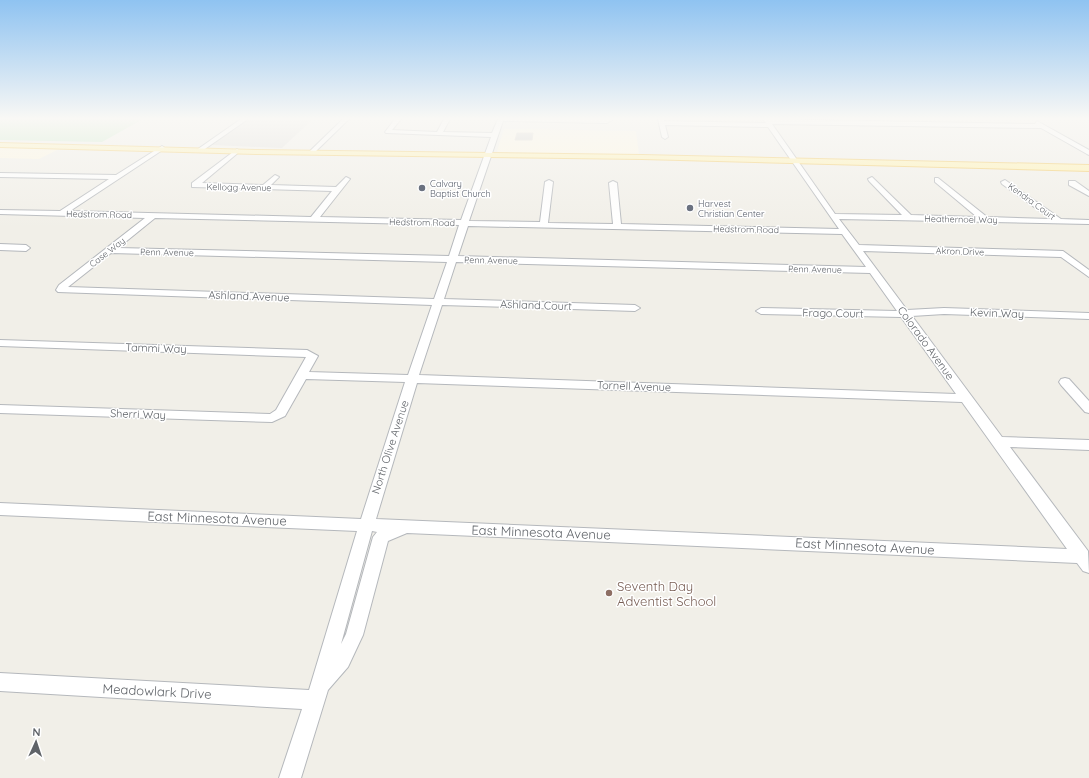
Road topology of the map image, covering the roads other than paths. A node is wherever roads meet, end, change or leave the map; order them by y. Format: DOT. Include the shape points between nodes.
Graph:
graph roads {
  1 [pos="151,155"];
  2 [pos="232,155"];
  3 [pos="487,155"];
  4 [pos="495,155"];
  5 [pos="527,155"];
  6 [pos="790,155"];
  7 [pos="617,156"];
  8 [pos="650,158"];
  9 [pos="587,159"];
  10 [pos="794,161"];
  11 [pos="1089,168"];
  12 [pos="0,175"];
  13 [pos="117,177"];
  14 [pos="275,177"];
  15 [pos="346,179"];
  16 [pos="872,179"];
  17 [pos="938,180"];
  18 [pos="549,182"];
  19 [pos="1005,182"];
  20 [pos="1072,183"];
  21 [pos="613,184"];
  22 [pos="265,187"];
  23 [pos="338,189"];
  24 [pos="1089,194"];
  25 [pos="0,212"];
  26 [pos="62,213"];
  27 [pos="154,215"];
  28 [pos="834,216"];
  29 [pos="909,218"];
  30 [pos="314,219"];
  31 [pos="984,219"];
  32 [pos="1058,221"];
  33 [pos="1089,222"];
  34 [pos="464,223"];
  35 [pos="544,224"];
  36 [pos="617,226"];
  37 [pos="845,232"];
  38 [pos="0,247"];
  39 [pos="26,248"];
  40 [pos="857,248"];
  41 [pos="109,250"];
  42 [pos="452,259"];
  43 [pos="873,270"];
  44 [pos="1089,274"];
  45 [pos="61,290"];
  46 [pos="438,302"];
  47 [pos="635,308"];
  48 [pos="761,311"];
  49 [pos="905,314"];
  50 [pos="1089,316"];
  51 [pos="0,343"];
  52 [pos="303,375"];
  53 [pos="412,379"];
  54 [pos="1065,382"];
  55 [pos="966,398"];
  56 [pos="1089,408"];
  57 [pos="0,409"];
  58 [pos="998,442"];
  59 [pos="1089,445"];
  60 [pos="0,509"];
  61 [pos="366,524"];
  62 [pos="413,526"];
  63 [pos="1085,561"];
  64 [pos="0,682"];
  65 [pos="317,694"];
  66 [pos="290,778"];
  1 -- 13 [label="street"];
  2 -- 22 [label="street, Kellogg Avenue" via="195,185"];
  3 -- 34 [label="street, North Olive Avenue"];
  4 -- 9 [label="main road"];
  5 -- 7 [label="main road"];
  6 -- 10 [label="street, Colorado Avenue"];
  7 -- 8 [label="main road"];
  7 -- 9 [label="main road"];
  8 -- 9 [label="main road"];
  8 -- 10 [label="main road"];
  10 -- 11 [label="main road"];
  10 -- 28 [label="street, Colorado Avenue"];
  12 -- 13 [label="street"];
  13 -- 26 [label="street"];
  14 -- 22 [label="street"];
  15 -- 23 [label="street"];
  16 -- 29 [label="street"];
  17 -- 31 [label="street"];
  18 -- 35 [label="street"];
  19 -- 32 [label="street, Kendra Court"];
  20 -- 24 [label="street"];
  21 -- 36 [label="street"];
  22 -- 23 [label="street, Kellogg Avenue"];
  23 -- 30 [label="street"];
  25 -- 26 [label="street, Hedstrom Road"];
  26 -- 27 [label="street, Hedstrom Road"];
  27 -- 30 [label="street, Hedstrom Road"];
  27 -- 41 [label="street, Case Way"];
  28 -- 29 [label="street, Heathernoel Way"];
  28 -- 37 [label="street, Colorado Avenue"];
  29 -- 31 [label="street, Heathernoel Way"];
  30 -- 34 [label="street, Hedstrom Road"];
  31 -- 32 [label="street, Heathernoel Way"];
  32 -- 33 [label="street, Heathernoel Way"];
  34 -- 35 [label="street, Hedstrom Road"];
  34 -- 42 [label="street, North Olive Avenue"];
  35 -- 36 [label="street, Hedstrom Road"];
  36 -- 37 [label="street, Hedstrom Road"];
  37 -- 40 [label="street, Colorado Avenue"];
  38 -- 39 [label="street"];
  40 -- 43 [label="street, Colorado Avenue"];
  40 -- 44 [label="street, Akron Drive" via="1063,254"];
  41 -- 42 [label="street, Penn Avenue"];
  41 -- 45 [label="street, Case Way"];
  42 -- 43 [label="street, Penn Avenue"];
  42 -- 46 [label="street, North Olive Avenue"];
  43 -- 49 [label="street, Colorado Avenue"];
  45 -- 46 [label="street, Ashland Avenue"];
  46 -- 47 [label="street, Ashland Court"];
  46 -- 53 [label="street, North Olive Avenue"];
  48 -- 49 [label="street, Frago Court"];
  49 -- 50 [label="street, Kevin Way" via="937,311"];
  49 -- 55 [label="street, Colorado Avenue"];
  51 -- 52 [label="street, Tammi Way" via="312,354"];
  52 -- 53 [label="street, Tornell Avenue"];
  52 -- 57 [label="street, Sherri Way" via="277,417"];
  53 -- 55 [label="street, Tornell Avenue"];
  53 -- 61 [label="street, North Olive Avenue"];
  54 -- 56 [label="street"];
  55 -- 58 [label="street, Colorado Avenue"];
  58 -- 59 [label="street"];
  58 -- 63 [label="street, Colorado Avenue"];
  60 -- 61 [label="street, East Minnesota Avenue"];
  61 -- 62 [label="street, East Minnesota Avenue"];
  61 -- 65 [label="street, North Olive Avenue"];
  62 -- 63 [label="street, East Minnesota Avenue"];
  62 -- 65 [label="street" via="394,530 381,538 354,635 342,661"];
  64 -- 65 [label="street, Meadowlark Drive"];
  65 -- 66 [label="street, North Olive Avenue"];
}
